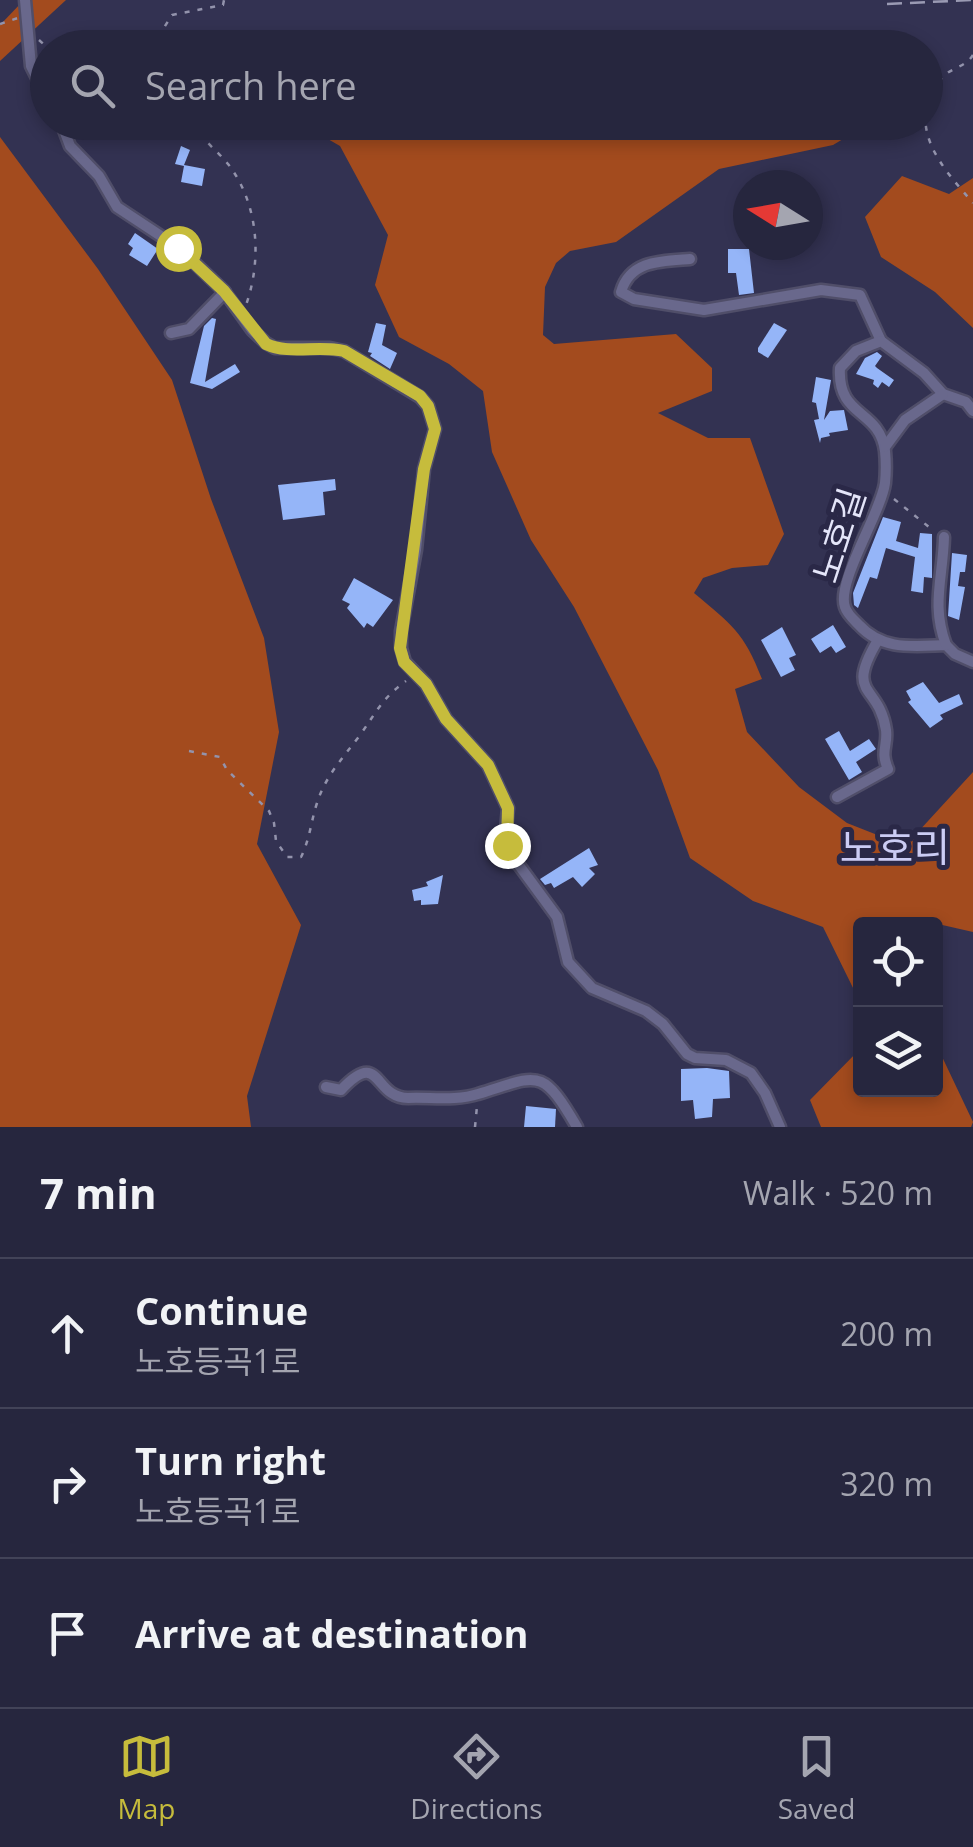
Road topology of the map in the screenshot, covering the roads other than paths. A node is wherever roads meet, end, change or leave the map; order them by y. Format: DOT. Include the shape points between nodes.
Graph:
graph roads {
  1 [pos="25,0"];
  2 [pos="30,66"];
  3 [pos="68,140"];
  4 [pos="690,259"];
  5 [pos="225,292"];
  6 [pos="171,334"];
  7 [pos="881,342"];
  8 [pos="943,394"];
  9 [pos="973,411"];
  10 [pos="885,447"];
  11 [pos="944,538"];
  12 [pos="878,640"];
  13 [pos="946,645"];
  14 [pos="973,662"];
  15 [pos="837,797"];
  16 [pos="326,1087"];
  17 [pos="577,1127"];
  18 [pos="780,1127"];
  1 -- 2 [label="street"];
  3 -- 5 [label="street" via="100,176 117,208 178,248"];
  4 -- 7 [label="street" via="646,263 621,292 704,310 821,290 860,295"];
  5 -- 6 [label="street" via="189,329"];
  5 -- 18 [label="street" via="252,330 275,348 344,351 428,406 435,429 401,631 404,662 488,765 508,808 507,845 557,917 568,962 592,988 646,1010 686,1054 752,1072"];
  7 -- 8 [label="street"];
  7 -- 10 [label="street, 노호길" via="843,362 840,377 848,404 867,416"];
  8 -- 9 [label="street"];
  8 -- 10 [label="street" via="905,420"];
  10 -- 12 [label="street, 노호길" via="882,492 843,603"];
  11 -- 13 [label="street" via="936,604"];
  12 -- 13 [label="street" via="902,647"];
  12 -- 15 [label="street" via="862,669 863,682 886,732 882,756 888,769"];
  13 -- 14 [label="street"];
  16 -- 17 [label="street" via="341,1090 367,1072 400,1098 478,1094 534,1080 562,1101"];
}
